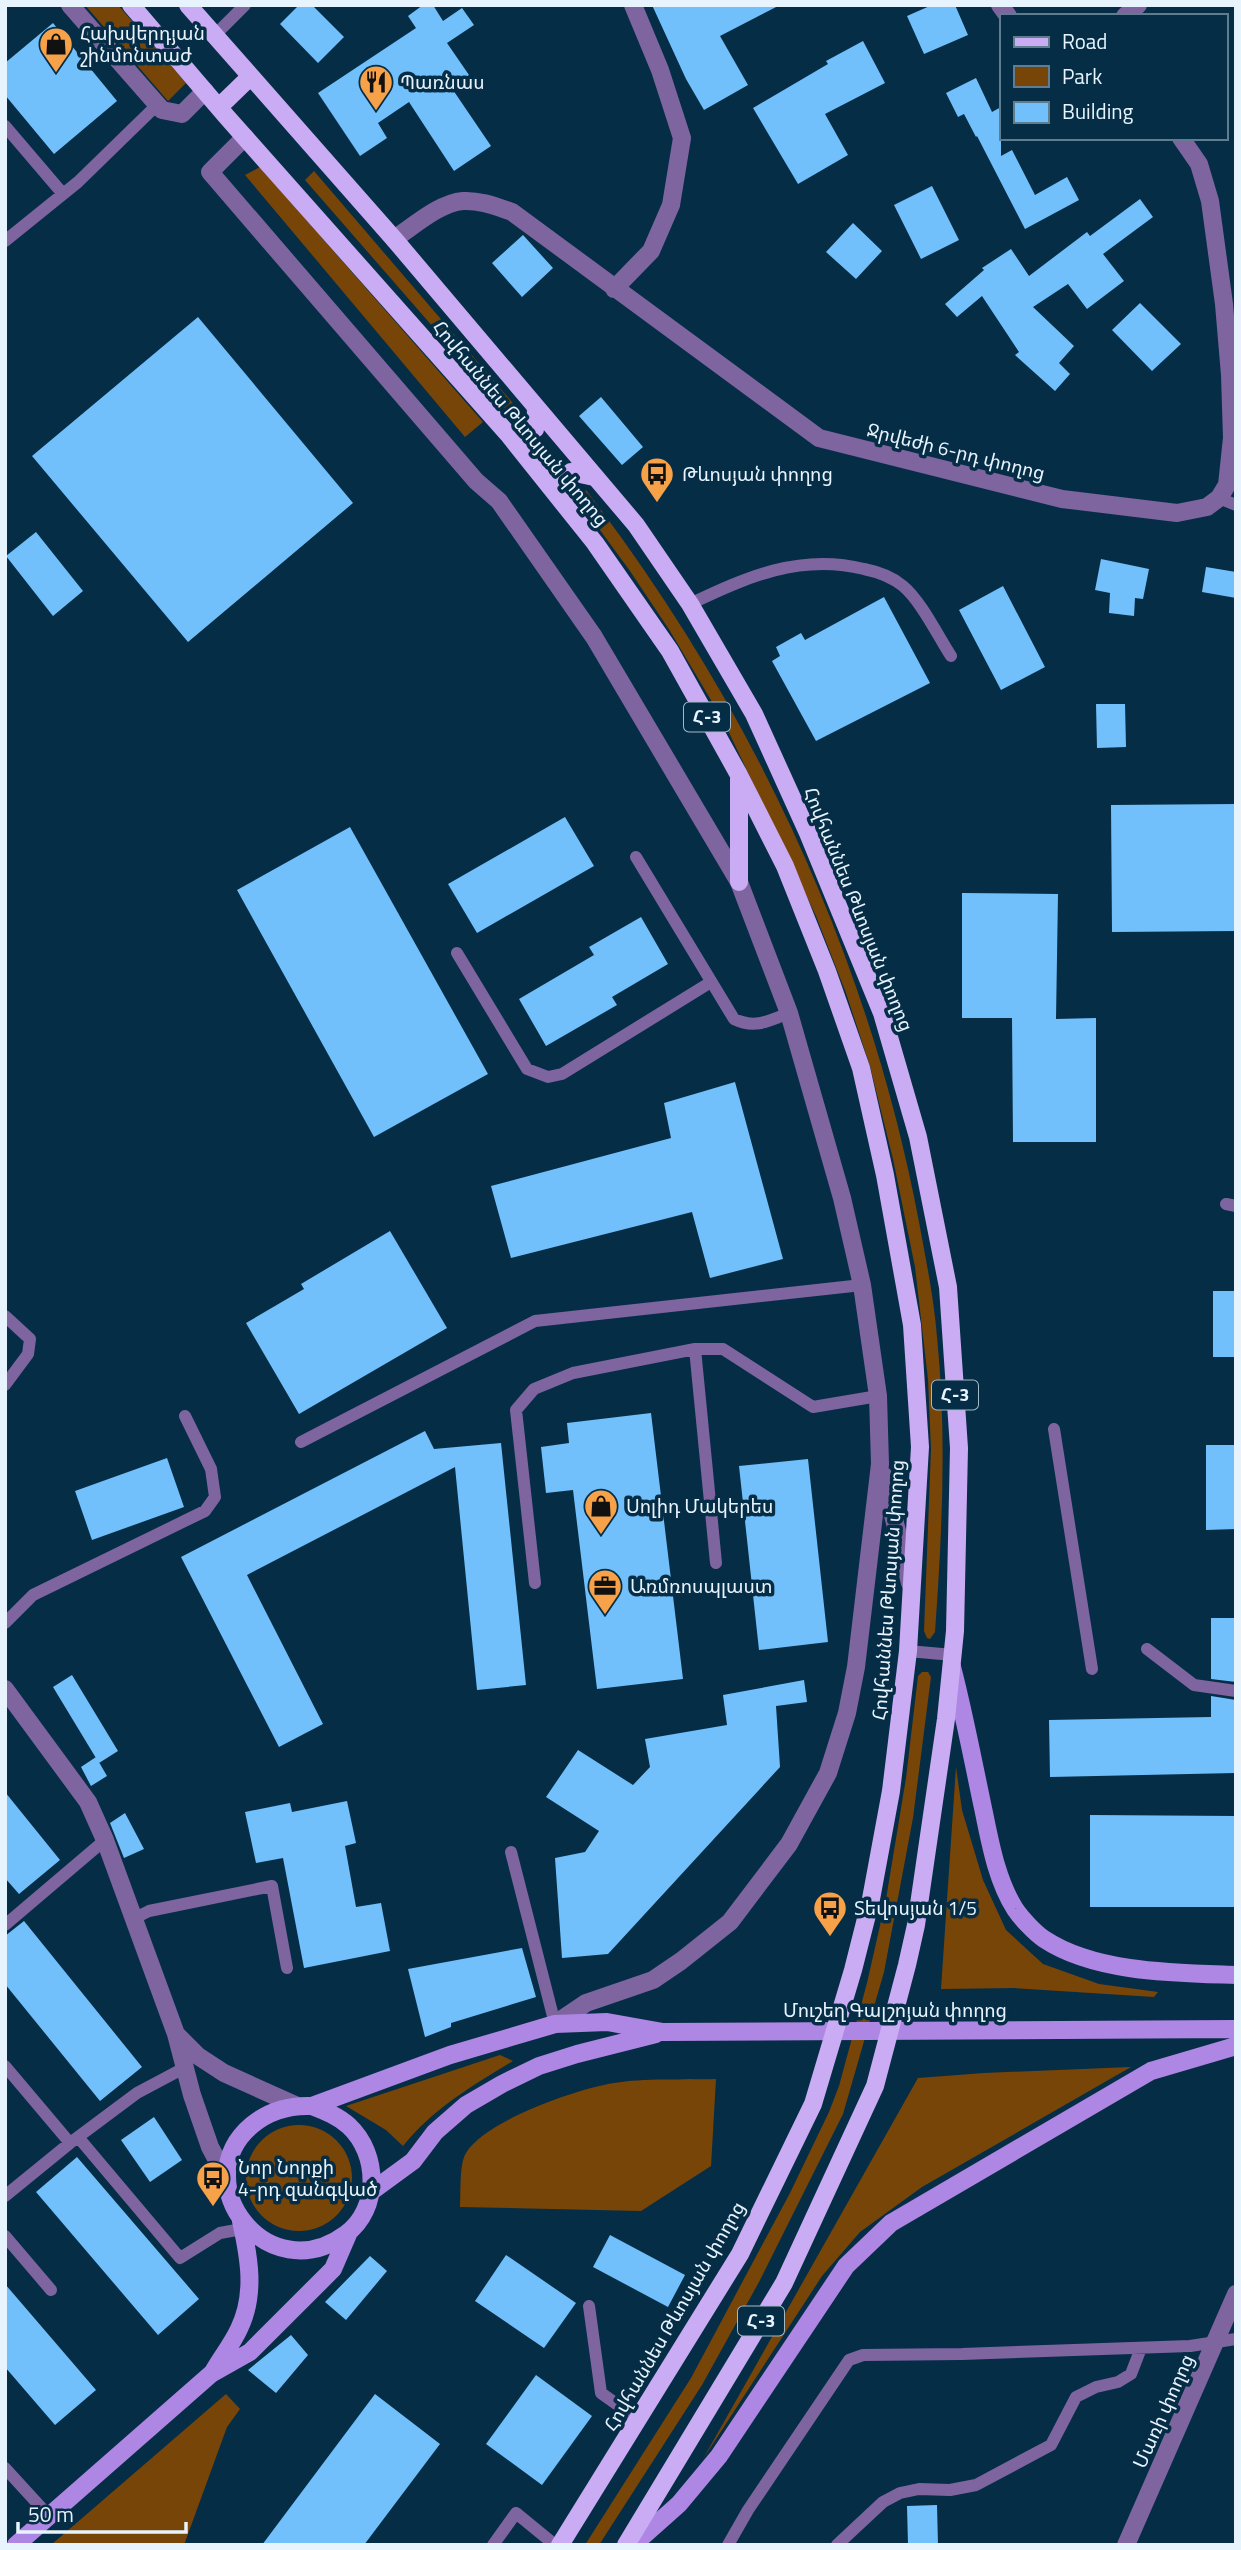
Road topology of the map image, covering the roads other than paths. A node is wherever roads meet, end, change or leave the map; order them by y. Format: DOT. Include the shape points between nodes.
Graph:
graph roads {
  1 [pos="69,5"];
  2 [pos="131,5"];
  3 [pos="188,5"];
  4 [pos="244,5"];
  5 [pos="634,5"];
  6 [pos="214,36"];
  7 [pos="250,77"];
  8 [pos="205,91"];
  9 [pos="157,105"];
  10 [pos="219,107"];
  11 [pos="5,126"];
  12 [pos="245,137"];
  13 [pos="1182,140"];
  14 [pos="63,194"];
  15 [pos="394,239"];
  16 [pos="5,241"];
  17 [pos="614,289"];
  18 [pos="536,409"];
  19 [pos="508,434"];
  20 [pos="1236,463"];
  21 [pos="594,477"];
  22 [pos="1229,494"];
  23 [pos="565,503"];
  24 [pos="690,604"];
  25 [pos="951,656"];
  26 [pos="739,775"];
  27 [pos="636,857"];
  28 [pos="738,882"];
  29 [pos="457,953"];
  30 [pos="711,982"];
  31 [pos="789,1013"];
  32 [pos="862,1285"];
  33 [pos="5,1316"];
  34 [pos="695,1349"];
  35 [pos="5,1385"];
  36 [pos="878,1396"];
  37 [pos="185,1416"];
  38 [pos="1054,1429"];
  39 [pos="301,1442"];
  40 [pos="880,1464"];
  41 [pos="716,1563"];
  42 [pos="535,1583"];
  43 [pos="912,1595"];
  44 [pos="5,1623"];
  45 [pos="1147,1650"];
  46 [pos="908,1651"];
  47 [pos="952,1660"];
  48 [pos="1092,1669"];
  49 [pos="5,1689"];
  50 [pos="1236,1690"];
  51 [pos="105,1840"];
  52 [pos="511,1852"];
  53 [pos="135,1918"];
  54 [pos="5,1925"];
  55 [pos="286,1968"];
  56 [pos="1236,1975"];
  57 [pos="555,2024"];
  58 [pos="1236,2029"];
  59 [pos="663,2032"];
  60 [pos="176,2034"];
  61 [pos="1236,2046"];
  62 [pos="5,2066"];
  63 [pos="184,2068"];
  64 [pos="303,2106"];
  65 [pos="74,2140"];
  66 [pos="228,2179"];
  67 [pos="372,2191"];
  68 [pos="5,2196"];
  69 [pos="241,2225"];
  70 [pos="349,2232"];
  71 [pos="5,2236"];
  72 [pos="51,2290"];
  73 [pos="1236,2294"];
  74 [pos="589,2306"];
  75 [pos="1236,2339"];
  76 [pos="1216,2343"];
  77 [pos="1141,2348"];
  78 [pos="211,2374"];
  79 [pos="639,2420"];
  80 [pos="5,2468"];
  81 [pos="48,2515"];
  82 [pos="16,2545"];
  83 [pos="493,2545"];
  84 [pos="557,2545"];
  85 [pos="626,2545"];
  86 [pos="633,2545"];
  87 [pos="728,2545"];
  88 [pos="838,2545"];
  89 [pos="1126,2545"];
  1 -- 9 [label="street"];
  2 -- 8 [label="main road, Հովհաննես Թևոսյան փողոց / Հ-3"];
  3 -- 6 [label="main road, Հովհաննես Թևոսյան փողոց / Հ-3"];
  4 -- 6 [label="lane"];
  5 -- 17 [label="street" via="682,138 671,205 651,251"];
  6 -- 7 [label="main road, Հովհաննես Թևոսյան փողոց / Հ-3"];
  7 -- 10 [label="main road"];
  7 -- 15 [label="main road, Հովհաննես Թևոսյան փողոց / Հ-3"];
  8 -- 9 [label="street" via="182,114"];
  8 -- 10 [label="main road, Հովհաննես Թևոսյան փողոց / Հ-3"];
  9 -- 14 [label="lane"];
  10 -- 12 [label="main road, Հովհաննես Թևոսյան փողոց / Հ-3"];
  11 -- 14 [label="lane"];
  12 -- 19 [label="main road, Հովհաննես Թևոսյան փողոց / Հ-3"];
  12 -- 28 [label="street" via="210,172 459,461 499,501 594,637"];
  13 -- 22 [label="street" via="1206,183 1224,304 1232,438"];
  14 -- 16 [label="lane"];
  15 -- 17 [label="street, Ջրվեժի 6-րդ փողոց" via="461,201 485,203 512,212"];
  15 -- 18 [label="main road, Հովհաննես Թևոսյան փողոց / Հ-3"];
  17 -- 22 [label="street, Ջրվեժի 6-րդ փողոց" via="820,438 1062,499 1177,513 1207,507"];
  18 -- 19 [label="main road" via="535,429 525,436"];
  18 -- 21 [label="main road, Հովհաննես Թևոսյան փողոց / Հ-3"];
  19 -- 23 [label="main road, Հովհաննես Թևոսյան փողոց / Հ-3"];
  20 -- 22 [label="lane"];
  21 -- 23 [label="main road" via="571,472 562,480"];
  21 -- 24 [label="main road, Հովհաննես Թևոսյան փողոց / Հ-3" via="636,525"];
  23 -- 26 [label="main road, Հովհաննես Թևոսյան փողոց / Հ-3" via="670,651"];
  24 -- 25 [label="lane" via="785,566 813,562 851,565 886,574 904,587"];
  24 -- 47 [label="main road, Հովհաննես Թևոսյան փողոց / Հ-3" via="754,714 808,833 882,1013 918,1137 948,1287 959,1448"];
  26 -- 28 [label="main road"];
  26 -- 43 [label="main road, Հովհաննես Թևոսյան փողոց / Հ-3" via="785,866 827,971 861,1068 885,1175 913,1338 920,1447"];
  27 -- 30 [label="lane"];
  28 -- 31 [label="street"];
  29 -- 30 [label="lane" via="527,1069 548,1077 562,1074"];
  30 -- 31 [label="lane" via="729,1013 745,1024 760,1025"];
  31 -- 32 [label="street"];
  32 -- 36 [label="street"];
  32 -- 39 [label="lane" via="535,1321"];
  33 -- 35 [label="lane" via="30,1339 28,1354"];
  34 -- 36 [label="lane" via="723,1349 813,1407"];
  34 -- 41 [label="lane"];
  34 -- 42 [label="lane" via="573,1373 534,1390 516,1410"];
  36 -- 40 [label="street"];
  37 -- 44 [label="lane" via="211,1469 215,1497 205,1511 33,1595"];
  38 -- 48 [label="lane"];
  40 -- 43 [label="street"];
  40 -- 57 [label="street" via="847,1713 828,1773 789,1844 730,1922 681,1961 653,1980 586,2003"];
  43 -- 46 [label="main road, Հովհաննես Թևոսյան փողոց / Հ-3"];
  45 -- 50 [label="lane" via="1194,1685"];
  46 -- 47 [label="lane"];
  46 -- 79 [label="main road, Հովհաննես Թևոսյան փողոց / Հ-3" via="891,1791 871,1899 813,2104 740,2254"];
  47 -- 56 [label="main road" via="993,1859 1015,1910 1043,1939 1072,1953 1117,1966"];
  47 -- 85 [label="main road, Հովհաննես Թևոսյան փողոց / Հ-3" via="916,1925 875,2086 783,2283"];
  49 -- 51 [label="street" via="88,1802"];
  51 -- 53 [label="street"];
  51 -- 54 [label="lane"];
  52 -- 57 [label="lane"];
  53 -- 55 [label="lane" via="149,1911 272,1885"];
  53 -- 60 [label="street"];
  57 -- 59 [label="main road, Մուշեղ Գալշոյան փողոց" via="607,2022"];
  57 -- 64 [label="main road, Մուշեղ Գալշոյան փողոց"];
  58 -- 59 [label="main road, Մուշեղ Գալշոյան փողոց"];
  59 -- 67 [label="main road" via="539,2066 502,2084 466,2105 435,2132 413,2161"];
  60 -- 63 [label="street"];
  60 -- 64 [label="street" via="224,2073"];
  61 -- 86 [label="main road" via="1151,2071 891,2223 846,2266 719,2456 679,2504"];
  62 -- 65 [label="lane"];
  63 -- 65 [label="lane" via="137,2093"];
  63 -- 66 [label="street" via="210,2147"];
  64 -- 66 [label="main road" via="261,2118 246,2130 230,2152"];
  64 -- 67 [label="main road" via="336,2116 360,2139 372,2170"];
  65 -- 68 [label="lane"];
  65 -- 69 [label="lane" via="180,2258 220,2232"];
  66 -- 69 [label="main road"];
  67 -- 70 [label="main road"];
  69 -- 70 [label="main road" via="285,2250 320,2248"];
  69 -- 78 [label="main road" via="251,2273 247,2307 239,2330"];
  70 -- 78 [label="main road" via="333,2269 250,2351"];
  71 -- 72 [label="lane"];
  73 -- 76 [label="street, Մառի փողոց"];
  74 -- 79 [label="lane" via="601,2393"];
  75 -- 76 [label="lane"];
  76 -- 77 [label="lane"];
  76 -- 89 [label="street, Մառի փողոց"];
  77 -- 87 [label="lane" via="863,2355 849,2361"];
  77 -- 88 [label="lane" via="1131,2374 1076,2397 1051,2445 976,2486 900,2493 883,2502"];
  78 -- 81 [label="main road"];
  79 -- 84 [label="main road, Հովհաննես Թևոսյան փողոց / Հ-3"];
  80 -- 81 [label="lane"];
  81 -- 82 [label="main road"];
  83 -- 84 [label="lane" via="516,2513"];
}
